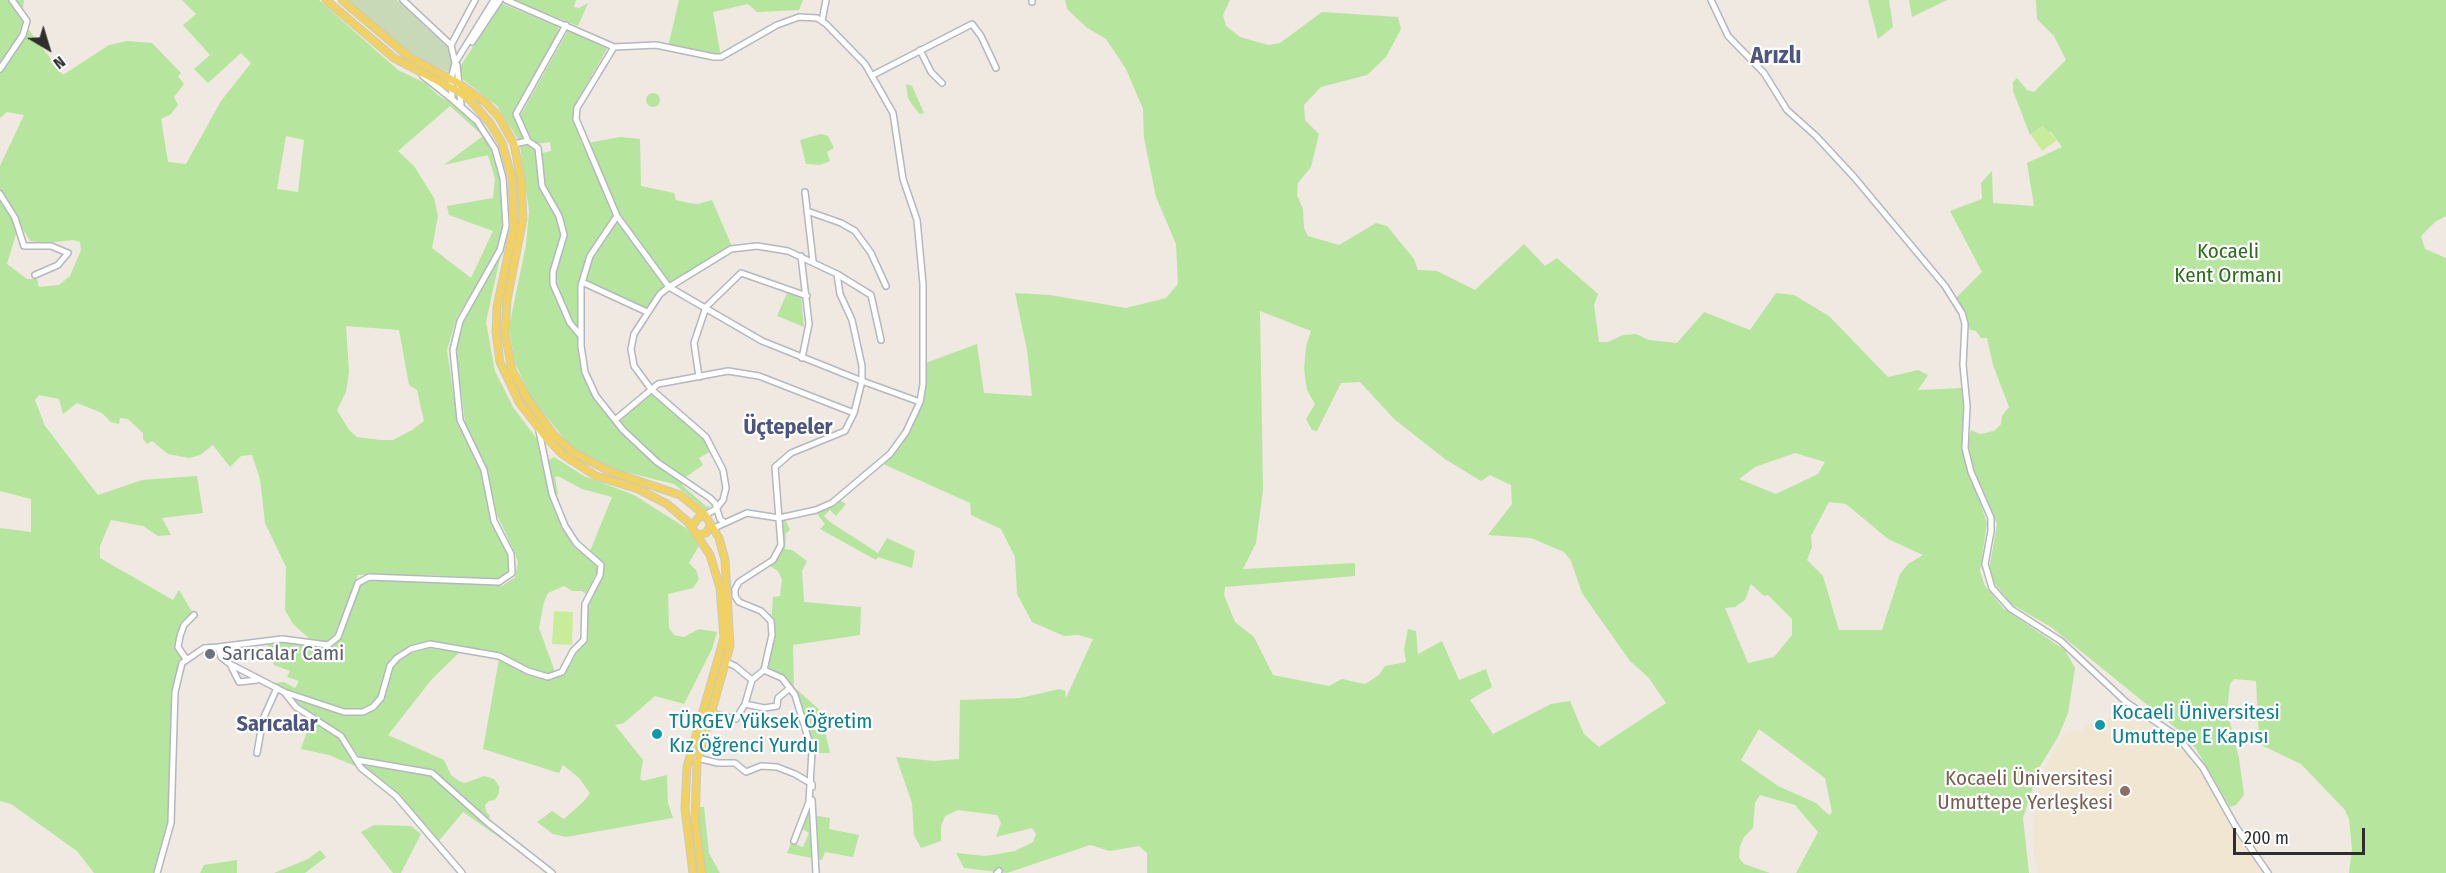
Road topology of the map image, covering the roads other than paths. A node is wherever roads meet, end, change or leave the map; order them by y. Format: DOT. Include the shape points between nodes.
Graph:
graph roads {
  1 [pos="12,0"];
  2 [pos="326,0"];
  3 [pos="342,0"];
  4 [pos="403,0"];
  5 [pos="475,0"];
  6 [pos="494,0"];
  7 [pos="500,0"];
  8 [pos="506,0"];
  9 [pos="826,0"];
  10 [pos="1711,0"];
  11 [pos="822,21"];
  12 [pos="566,25"];
  13 [pos="451,45"];
  14 [pos="614,46"];
  15 [pos="920,50"];
  16 [pos="455,63"];
  17 [pos="996,68"];
  18 [pos="0,69"];
  19 [pos="422,75"];
  20 [pos="873,75"];
  21 [pos="451,79"];
  22 [pos="942,83"];
  23 [pos="457,88"];
  24 [pos="452,99"];
  25 [pos="461,105"];
  26 [pos="528,141"];
  27 [pos="514,144"];
  28 [pos="806,192"];
  29 [pos="0,194"];
  30 [pos="807,211"];
  31 [pos="617,216"];
  32 [pos="801,256"];
  33 [pos="813,261"];
  34 [pos="837,274"];
  35 [pos="35,275"];
  36 [pos="582,282"];
  37 [pos="886,286"];
  38 [pos="669,287"];
  39 [pos="807,296"];
  40 [pos="706,307"];
  41 [pos="647,312"];
  42 [pos="581,336"];
  43 [pos="881,340"];
  44 [pos="802,358"];
  45 [pos="699,377"];
  46 [pos="862,381"];
  47 [pos="651,389"];
  48 [pos="920,402"];
  49 [pos="854,413"];
  50 [pos="615,420"];
  51 [pos="539,429"];
  52 [pos="556,449"];
  53 [pos="546,461"];
  54 [pos="716,509"];
  55 [pos="705,515"];
  56 [pos="779,518"];
  57 [pos="725,522"];
  58 [pos="692,527"];
  59 [pos="712,527"];
  60 [pos="698,536"];
  61 [pos="731,592"];
  62 [pos="194,615"];
  63 [pos="218,647"];
  64 [pos="186,659"];
  65 [pos="726,662"];
  66 [pos="230,664"];
  67 [pos="764,670"];
  68 [pos="257,680"];
  69 [pos="752,680"];
  70 [pos="790,688"];
  71 [pos="280,690"];
  72 [pos="746,704"];
  73 [pos="710,713"];
  74 [pos="257,753"];
  75 [pos="697,758"];
  76 [pos="357,760"];
  77 [pos="812,784"];
  78 [pos="794,841"];
  79 [pos="157,873"];
  80 [pos="462,873"];
  81 [pos="552,873"];
  82 [pos="693,873"];
  83 [pos="702,873"];
  84 [pos="816,873"];
  85 [pos="2268,873"];
  1 -- 18 [label="street" via="27,21 23,35"];
  2 -- 19 [label="main road" via="394,58"];
  3 -- 21 [label="main road" via="402,51"];
  4 -- 13 [label="street"];
  5 -- 13 [label="street"];
  6 -- 16 [label="street"];
  7 -- 23 [label="street" via="457,64"];
  8 -- 12 [label="street"];
  9 -- 11 [label="street"];
  10 -- 85 [label="street" via="1728,36 1764,73 1787,110 1854,177 1945,285 1962,313 1965,448 1990,518 1985,564 1992,588 2011,609 2061,640 2126,702 2176,736 2203,768"];
  11 -- 14 [label="street" via="799,17 721,57 656,45"];
  11 -- 20 [label="street"];
  12 -- 14 [label="street"];
  12 -- 26 [label="street" via="516,114"];
  13 -- 16 [label="street"];
  14 -- 31 [label="street" via="576,114"];
  15 -- 17 [label="street" via="972,24"];
  15 -- 20 [label="street"];
  15 -- 22 [label="street" via="931,72"];
  16 -- 21 [label="street"];
  19 -- 23 [label="main road"];
  19 -- 24 [label="street"];
  20 -- 48 [label="street" via="893,113 903,179 917,220 923,284"];
  21 -- 23 [label="main road"];
  23 -- 24 [label="street"];
  23 -- 25 [label="street"];
  23 -- 27 [label="main road" via="492,109"];
  23 -- 51 [label="main road" via="493,126 509,164 514,227 497,307 497,350 510,387"];
  24 -- 25 [label="street"];
  25 -- 63 [label="street" via="483,127 495,149 506,218 500,250 468,306 454,340 459,413 484,470 495,521 511,554 512,573 499,582 369,577 358,584 338,637 332,643 282,639"];
  26 -- 27 [label="street"];
  26 -- 42 [label="street" via="538,148 542,186 559,216 564,236 553,284 570,323"];
  27 -- 55 [label="main road" via="523,219 507,300 505,333 515,377 548,427 573,452 609,471 672,490"];
  28 -- 30 [label="street"];
  29 -- 35 [label="street" via="15,218 24,246 51,246 68,254 58,265"];
  30 -- 33 [label="street"];
  30 -- 37 [label="street" via="855,231 872,254"];
  31 -- 36 [label="street" via="590,256"];
  31 -- 38 [label="street"];
  32 -- 33 [label="street"];
  32 -- 38 [label="street" via="772,247 733,249"];
  32 -- 39 [label="street"];
  33 -- 34 [label="street"];
  34 -- 43 [label="street" via="871,295"];
  34 -- 46 [label="street" via="840,294 852,320"];
  36 -- 41 [label="street"];
  36 -- 42 [label="street"];
  38 -- 40 [label="street"];
  38 -- 41 [label="street"];
  39 -- 40 [label="street" via="741,273"];
  39 -- 44 [label="street" via="809,324"];
  40 -- 44 [label="street" via="746,332"];
  40 -- 45 [label="street" via="694,343"];
  41 -- 47 [label="street" via="635,329 631,349 634,366"];
  42 -- 50 [label="street" via="588,380"];
  44 -- 46 [label="street"];
  45 -- 47 [label="street" via="665,381"];
  45 -- 49 [label="street" via="728,371 746,373"];
  46 -- 48 [label="street"];
  46 -- 49 [label="street"];
  47 -- 50 [label="street"];
  47 -- 54 [label="street" via="710,444 726,477 726,494"];
  48 -- 56 [label="street" via="906,432 874,470 832,503"];
  49 -- 56 [label="street" via="845,431 791,453 775,467"];
  50 -- 54 [label="street" via="657,462 710,498"];
  51 -- 52 [label="main road"];
  51 -- 53 [label="street"];
  52 -- 53 [label="street"];
  52 -- 58 [label="main road" via="596,476 659,499"];
  53 -- 71 [label="street" via="552,494 565,526 601,568 585,604 584,640 562,672 548,677 499,656 430,644 397,658 390,666 381,698 363,712 345,712"];
  54 -- 55 [label="street"];
  54 -- 57 [label="street"];
  55 -- 58 [label="main road"];
  55 -- 59 [label="main road"];
  56 -- 57 [label="street" via="753,512"];
  56 -- 61 [label="street" via="782,539 776,555"];
  57 -- 59 [label="street"];
  58 -- 60 [label="main road"];
  59 -- 60 [label="main road"];
  59 -- 61 [label="main road" via="724,555"];
  60 -- 82 [label="main road" via="716,570 725,624 687,767 685,809"];
  61 -- 65 [label="main road" via="731,636"];
  61 -- 67 [label="street" via="739,602 761,611 772,625"];
  62 -- 64 [label="street" via="184,625 178,647"];
  63 -- 64 [label="street" via="207,646"];
  63 -- 66 [label="street"];
  64 -- 79 [label="street" via="179,670 175,692 171,823"];
  65 -- 69 [label="street"];
  65 -- 73 [label="main road"];
  66 -- 68 [label="street"];
  66 -- 68 [label="street" via="239,682"];
  67 -- 69 [label="street"];
  67 -- 70 [label="street" via="782,678"];
  68 -- 71 [label="street"];
  69 -- 72 [label="street"];
  70 -- 72 [label="street" via="779,696 777,706"];
  70 -- 77 [label="street" via="802,712 812,751"];
  71 -- 74 [label="street" via="263,719"];
  71 -- 76 [label="street" via="296,707 340,736"];
  72 -- 73 [label="street" via="736,720"];
  73 -- 75 [label="main road"];
  75 -- 77 [label="street" via="735,763 746,772 777,767"];
  75 -- 83 [label="main road" via="695,823"];
  76 -- 80 [label="street" via="361,768 396,796"];
  76 -- 81 [label="street" via="432,773"];
  77 -- 78 [label="street" via="808,808"];
  77 -- 84 [label="street"];
}
